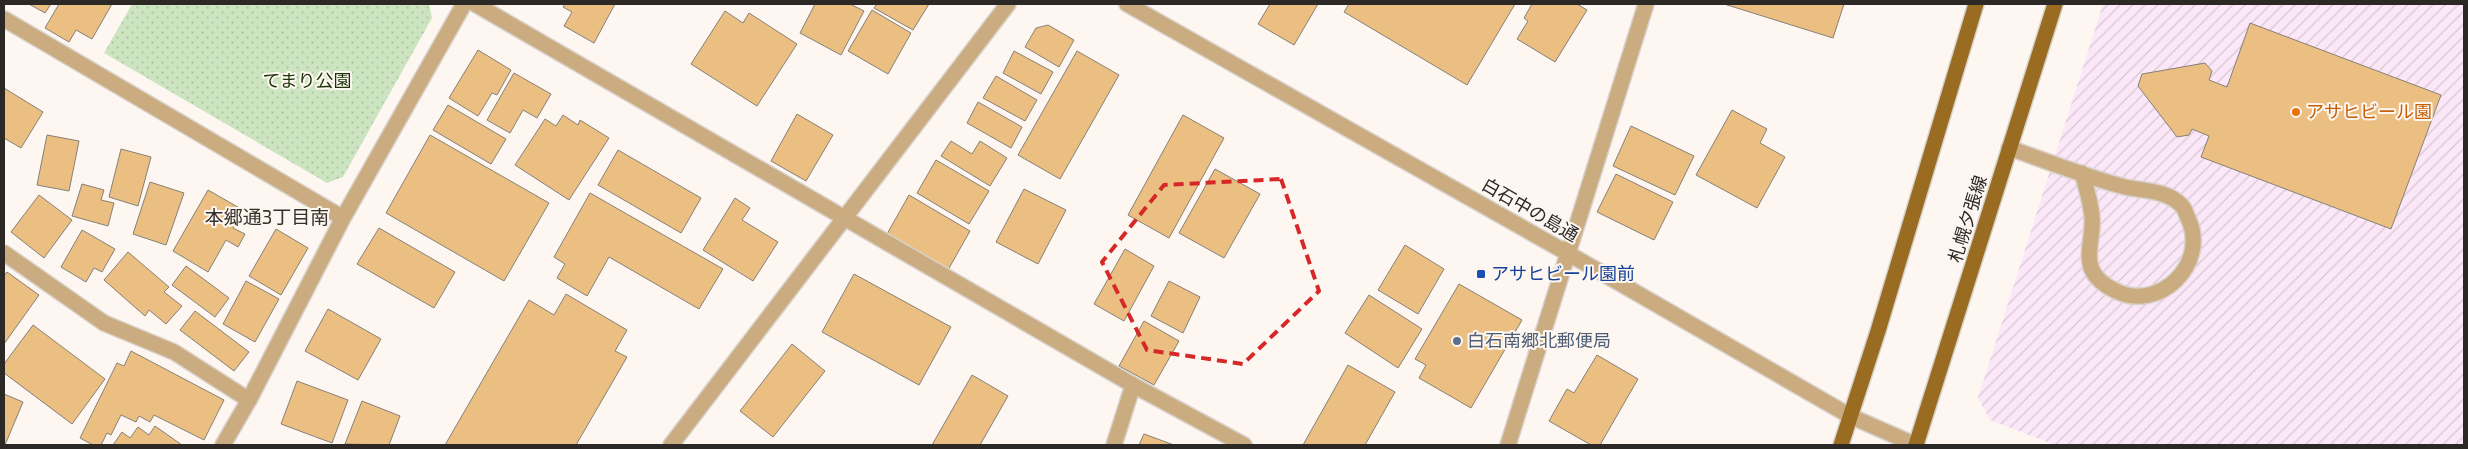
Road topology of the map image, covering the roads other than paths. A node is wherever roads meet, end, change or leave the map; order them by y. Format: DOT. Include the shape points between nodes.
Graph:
graph roads {
  1 [pos="464,4"];
  2 [pos="475,4"];
  3 [pos="1008,4"];
  4 [pos="1127,4"];
  5 [pos="1646,4"];
  6 [pos="1976,4"];
  7 [pos="2055,4"];
  8 [pos="4,19"];
  9 [pos="2010,148"];
  10 [pos="2082,173"];
  11 [pos="846,217"];
  12 [pos="343,218"];
  13 [pos="4,253"];
  14 [pos="1569,254"];
  15 [pos="1133,385"];
  16 [pos="249,400"];
  17 [pos="1850,416"];
  18 [pos="223,445"];
  19 [pos="671,445"];
  20 [pos="1114,445"];
  21 [pos="1244,445"];
  22 [pos="1508,445"];
  23 [pos="1841,445"];
  24 [pos="1916,445"];
  1 -- 12 [label="street"];
  2 -- 11 [label="street"];
  3 -- 11 [label="street"];
  4 -- 14 [label="street, 白石中の島通"];
  5 -- 14 [label="street"];
  6 -- 17 [label="main road"];
  7 -- 9 [label="main road, 札幌夕張線"];
  8 -- 12 [label="street"];
  9 -- 10 [label="street"];
  9 -- 24 [label="main road, 札幌夕張線"];
  10 -- 10 [label="street" via="2125,187 2166,195 2182,205 2192,227 2192,248 2181,277 2165,291 2145,297 2125,296 2104,285 2092,270 2092,218"];
  11 -- 15 [label="street"];
  11 -- 19 [label="street"];
  12 -- 16 [label="street"];
  13 -- 16 [label="street" via="104,323 174,352"];
  14 -- 17 [label="street, 白石中の島通"];
  14 -- 22 [label="street"];
  15 -- 20 [label="street"];
  15 -- 21 [label="street"];
  16 -- 18 [label="street"];
  17 -- 23 [label="main road"];
  17 -- 24 [label="street, 白石中の島通"];
}
